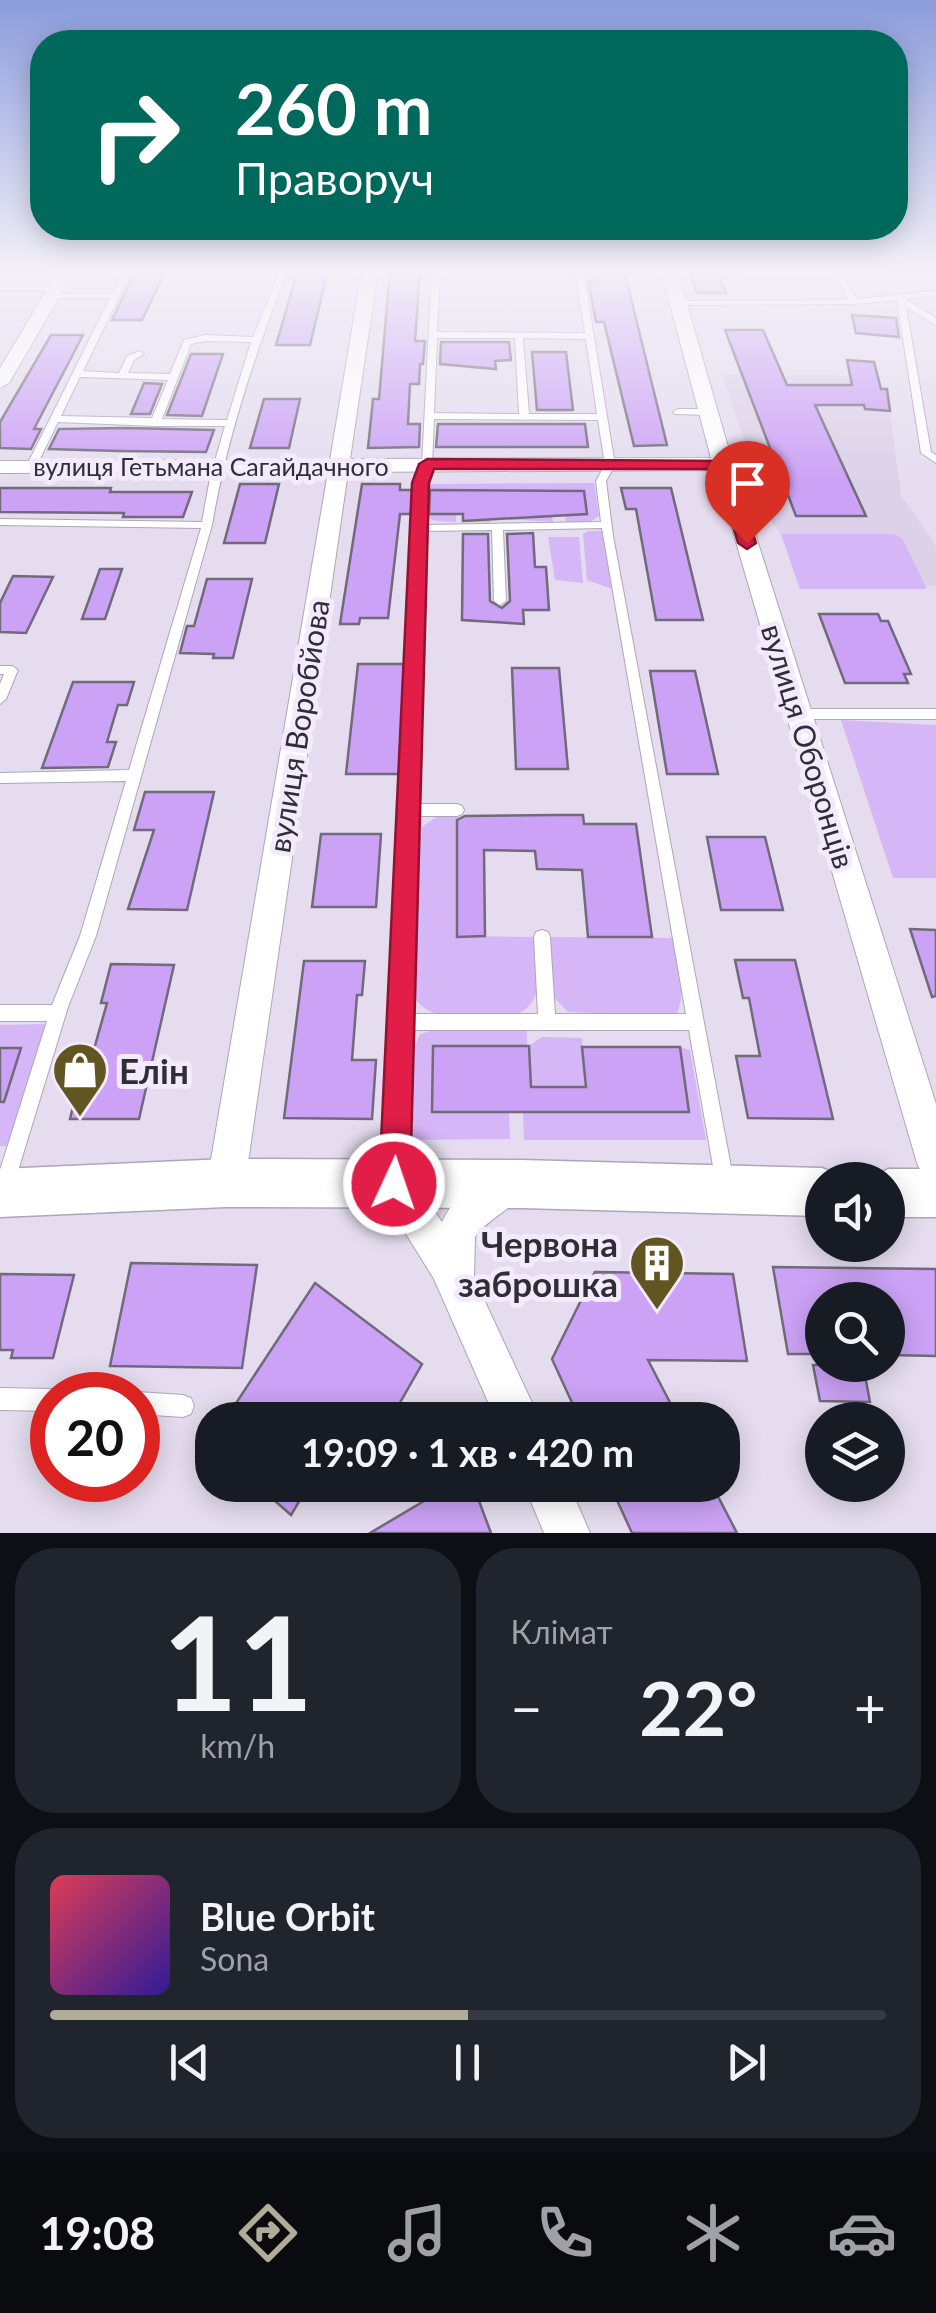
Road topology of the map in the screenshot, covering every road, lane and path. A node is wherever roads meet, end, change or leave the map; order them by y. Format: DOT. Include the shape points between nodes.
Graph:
graph roads {
  1 [pos="24,342"];
  2 [pos="95,342"];
  3 [pos="189,342"];
  4 [pos="256,342"];
  5 [pos="359,342"];
  6 [pos="433,342"];
  7 [pos="519,342"];
  8 [pos="590,342"];
  9 [pos="690,342"];
  10 [pos="908,342"];
  11 [pos="140,354"];
  12 [pos="79,374"];
  13 [pos="122,377"];
  14 [pos="174,377"];
  15 [pos="0,383"];
  16 [pos="678,412"];
  17 [pos="709,412"];
  18 [pos="430,416"];
  19 [pos="524,417"];
  20 [pos="602,417"];
  21 [pos="56,419"];
  22 [pos="155,423"];
  23 [pos="231,423"];
  24 [pos="936,460"];
  25 [pos="427,464"];
  26 [pos="610,464"];
  27 [pos="723,464"];
  28 [pos="219,465"];
  29 [pos="339,465"];
  30 [pos="0,467"];
  31 [pos="31,468"];
  32 [pos="0,522"];
  33 [pos="44,522"];
  34 [pos="207,525"];
  35 [pos="606,526"];
  36 [pos="496,527"];
  37 [pos="419,528"];
  38 [pos="35,538"];
  39 [pos="500,601"];
  40 [pos="0,670"];
  41 [pos="0,699"];
  42 [pos="799,714"];
  43 [pos="936,714"];
  44 [pos="136,775"];
  45 [pos="0,778"];
  46 [pos="411,810"];
  47 [pos="457,810"];
  48 [pos="542,937"];
  49 [pos="0,1013"];
  50 [pos="58,1013"];
  51 [pos="402,1022"];
  52 [pos="546,1022"];
  53 [pos="696,1022"];
  54 [pos="936,1163"];
  55 [pos="226,1183"];
  56 [pos="394,1184"];
  57 [pos="521,1184"];
  58 [pos="726,1190"];
  59 [pos="805,1192"];
  60 [pos="905,1193"];
  61 [pos="1,1194"];
  62 [pos="936,1194"];
  63 [pos="471,1311"];
  64 [pos="0,1399"];
  65 [pos="30,1400"];
  66 [pos="510,1402"];
  67 [pos="160,1404"];
  68 [pos="182,1406"];
  69 [pos="553,1502"];
  70 [pos="567,1533"];
  1 -- 15 [label="street"];
  2 -- 12 [label="lane"];
  3 -- 14 [label="lane"];
  4 -- 23 [label="lane"];
  5 -- 29 [label="street, вулиця Воробйова"];
  6 -- 18 [label="lane"];
  7 -- 19 [label="lane"];
  8 -- 20 [label="lane"];
  9 -- 17 [label="street, вулиця Оборонців"];
  10 -- 24 [label="lane" via="926,453"];
  11 -- 13 [label="lane" via="130,358"];
  12 -- 13 [label="lane"];
  12 -- 21 [label="lane"];
  13 -- 14 [label="lane"];
  14 -- 22 [label="lane"];
  16 -- 17 [label="lane"];
  17 -- 27 [label="street, вулиця Оборонців"];
  18 -- 19 [label="lane"];
  18 -- 25 [label="lane"];
  19 -- 20 [label="lane"];
  20 -- 26 [label="lane"];
  21 -- 22 [label="lane"];
  21 -- 31 [label="lane"];
  22 -- 23 [label="lane"];
  23 -- 28 [label="lane"];
  25 -- 26 [label="street, вулиця Гетьмана Сагайдачного"];
  25 -- 29 [label="street, вулиця Гетьмана Сагайдачного"];
  25 -- 37 [label="lane"];
  26 -- 27 [label="street, вулиця Гетьмана Сагайдачного"];
  26 -- 35 [label="lane" via="600,482"];
  27 -- 42 [label="street, вулиця Оборонців"];
  28 -- 29 [label="street, вулиця Гетьмана Сагайдачного"];
  28 -- 31 [label="street, вулиця Гетьмана Сагайдачного"];
  28 -- 34 [label="lane"];
  29 -- 55 [label="street, вулиця Воробйова"];
  30 -- 31 [label="street, вулиця Гетьмана Сагайдачного"];
  32 -- 33 [label="lane"];
  33 -- 34 [label="lane"];
  33 -- 38 [label="lane"];
  34 -- 44 [label="lane"];
  35 -- 36 [label="lane"];
  35 -- 53 [label="lane"];
  36 -- 37 [label="lane"];
  36 -- 39 [label="lane"];
  37 -- 46 [label="lane"];
  40 -- 41 [label="lane" via="12,670"];
  42 -- 43 [label="lane"];
  42 -- 54 [label="street, вулиця Оборонців"];
  44 -- 45 [label="lane"];
  44 -- 50 [label="lane"];
  46 -- 47 [label="lane"];
  46 -- 51 [label="lane"];
  48 -- 52 [label="lane"];
  49 -- 50 [label="lane"];
  50 -- 61 [label="lane"];
  51 -- 52 [label="lane"];
  51 -- 56 [label="lane"];
  52 -- 53 [label="lane"];
  53 -- 58 [label="lane"];
  55 -- 56 [label="street"];
  55 -- 61 [label="street"];
  56 -- 57 [label="street"];
  56 -- 63 [label="street" via="432,1236"];
  57 -- 58 [label="street"];
  57 -- 63 [label="street" via="473,1207 456,1230 454,1262"];
  58 -- 59 [label="street"];
  60 -- 62 [label="street"];
  63 -- 66 [label="street"];
  64 -- 65 [label="lane"];
  67 -- 68 [label="lane"];
  69 -- 70 [label="street"];
}
